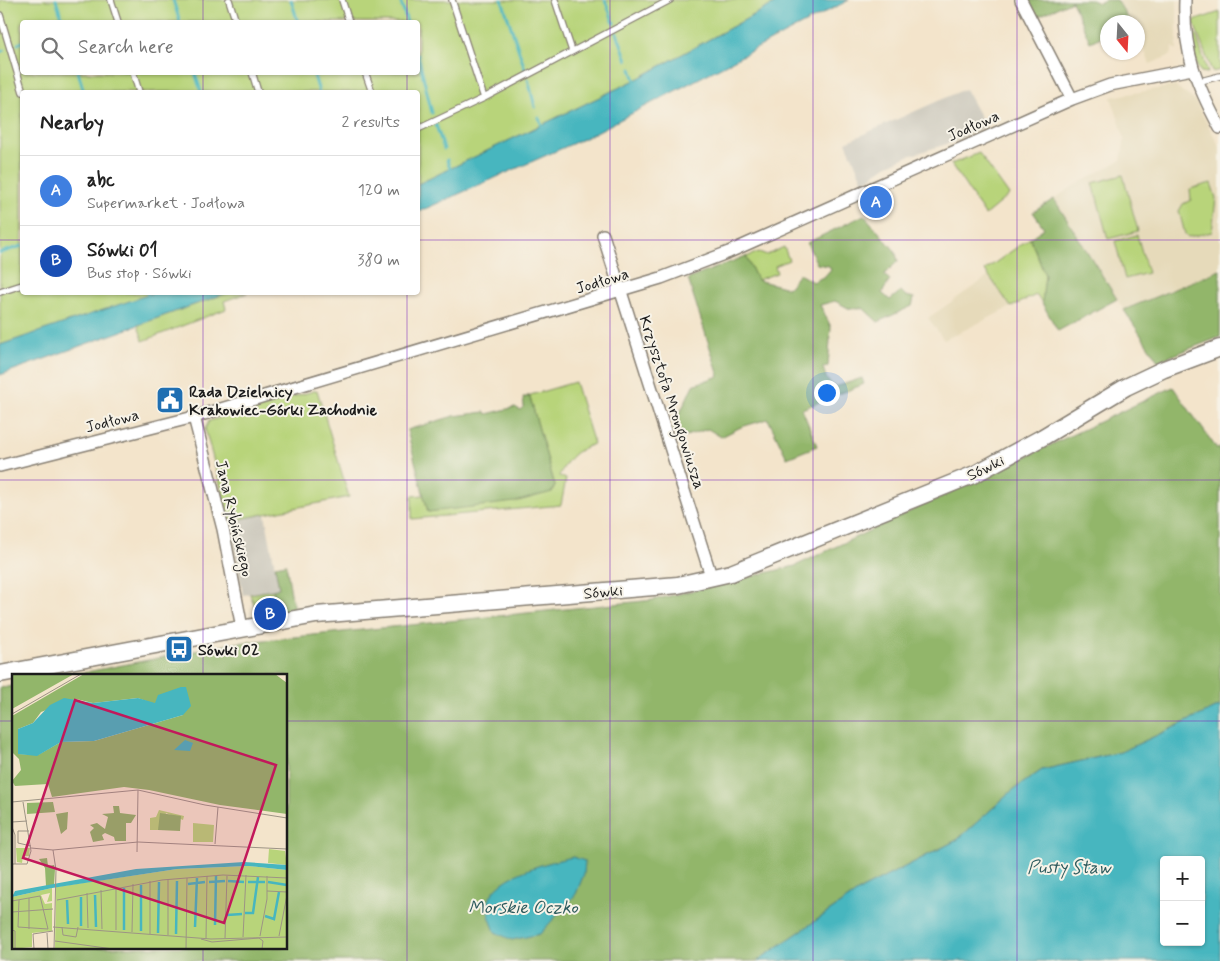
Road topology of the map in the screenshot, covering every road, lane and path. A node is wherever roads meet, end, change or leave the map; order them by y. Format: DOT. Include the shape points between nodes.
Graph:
graph roads {
  1 [pos="111,0"];
  2 [pos="229,0"];
  3 [pos="342,0"];
  4 [pos="452,0"];
  5 [pos="555,0"];
  6 [pos="670,0"];
  7 [pos="1021,0"];
  8 [pos="1185,0"];
  9 [pos="657,3"];
  10 [pos="0,15"];
  11 [pos="117,20"];
  12 [pos="235,20"];
  13 [pos="348,20"];
  14 [pos="572,51"];
  15 [pos="1192,69"];
  16 [pos="134,75"];
  17 [pos="253,75"];
  18 [pos="366,75"];
  19 [pos="1220,76"];
  20 [pos="1197,82"];
  21 [pos="22,90"];
  22 [pos="138,90"];
  23 [pos="257,90"];
  24 [pos="371,90"];
  25 [pos="484,98"];
  26 [pos="1072,99"];
  27 [pos="420,128"];
  28 [pos="1220,128"];
  29 [pos="603,235"];
  30 [pos="20,286"];
  31 [pos="0,292"];
  32 [pos="621,292"];
  33 [pos="1220,348"];
  34 [pos="194,417"];
  35 [pos="0,466"];
  36 [pos="712,579"];
  37 [pos="242,628"];
  38 [pos="0,674"];
  1 -- 11 [label="lane"];
  2 -- 12 [label="lane"];
  3 -- 13 [label="lane"];
  4 -- 25 [label="lane"];
  5 -- 14 [label="lane"];
  6 -- 9 [label="lane"];
  7 -- 26 [label="street"];
  8 -- 15 [label="street" via="1185,33"];
  9 -- 14 [label="lane"];
  10 -- 21 [label="lane"];
  14 -- 25 [label="lane"];
  15 -- 20 [label="street"];
  15 -- 26 [label="street, Jodłowa" via="1110,85"];
  16 -- 22 [label="lane"];
  17 -- 23 [label="lane"];
  18 -- 24 [label="lane"];
  19 -- 20 [label="lane"];
  20 -- 28 [label="street"];
  25 -- 27 [label="lane"];
  26 -- 32 [label="street, Jodłowa" via="729,252"];
  29 -- 32 [label="street, Krzysztofa Mrongowiusza"];
  30 -- 31 [label="lane"];
  32 -- 34 [label="street, Jodłowa"];
  32 -- 36 [label="street, Krzysztofa Mrongowiusza"];
  33 -- 36 [label="street, Sówki" via="1126,387 975,474"];
  34 -- 35 [label="street, Jodłowa"];
  34 -- 37 [label="street, Jana Rybińskiego" via="223,529"];
  36 -- 37 [label="street, Sówki" via="678,585 316,615"];
  37 -- 38 [label="street, Sówki"];
}
